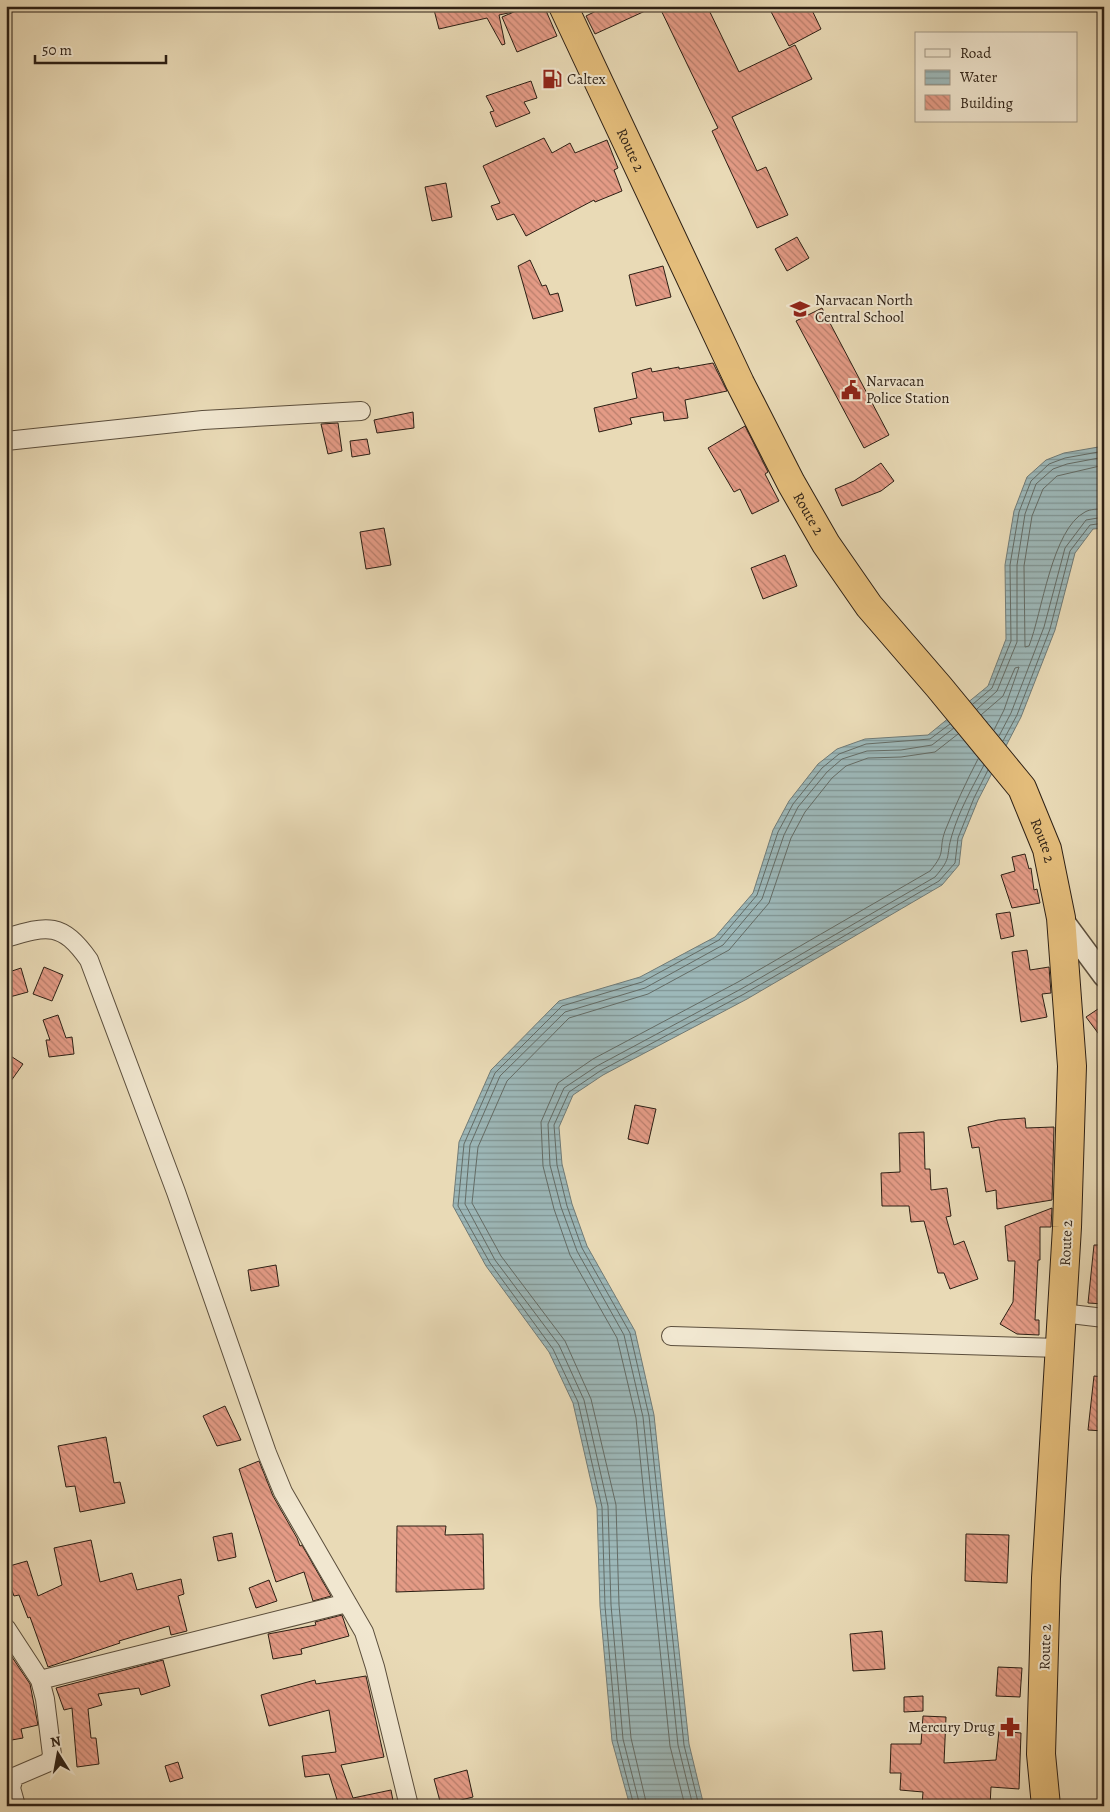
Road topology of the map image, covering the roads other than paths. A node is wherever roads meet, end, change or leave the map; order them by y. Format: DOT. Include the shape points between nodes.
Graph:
graph roads {
  1 [pos="563,6"];
  2 [pos="361,411"];
  3 [pos="6,440"];
  4 [pos="1061,918"];
  5 [pos="6,938"];
  6 [pos="1104,976"];
  7 [pos="1062,1313"];
  8 [pos="1104,1318"];
  9 [pos="671,1336"];
  10 [pos="1060,1348"];
  11 [pos="347,1603"];
  12 [pos="6,1628"];
  13 [pos="40,1680"];
  14 [pos="16,1806"];
  15 [pos="409,1806"];
  16 [pos="1046,1806"];
  1 -- 4 [label="highway, Route 2" via="740,383 791,483 826,544 869,606 1022,788 1048,849"];
  2 -- 3 [label="street" via="203,420"];
  4 -- 6 [label="street"];
  4 -- 7 [label="highway, Route 2" via="1072,1066"];
  5 -- 11 [label="street" via="50,929 66,933 89,960 176,1192 267,1453 287,1500"];
  7 -- 8 [label="street"];
  7 -- 10 [label="highway, Route 2"];
  9 -- 10 [label="street"];
  10 -- 16 [label="highway, Route 2" via="1041,1754"];
  11 -- 13 [label="street"];
  11 -- 15 [label="street" via="364,1632 375,1666"];
  12 -- 13 [label="street"];
  13 -- 14 [label="street" via="52,1755 49,1762 14,1777 11,1788"];
}
